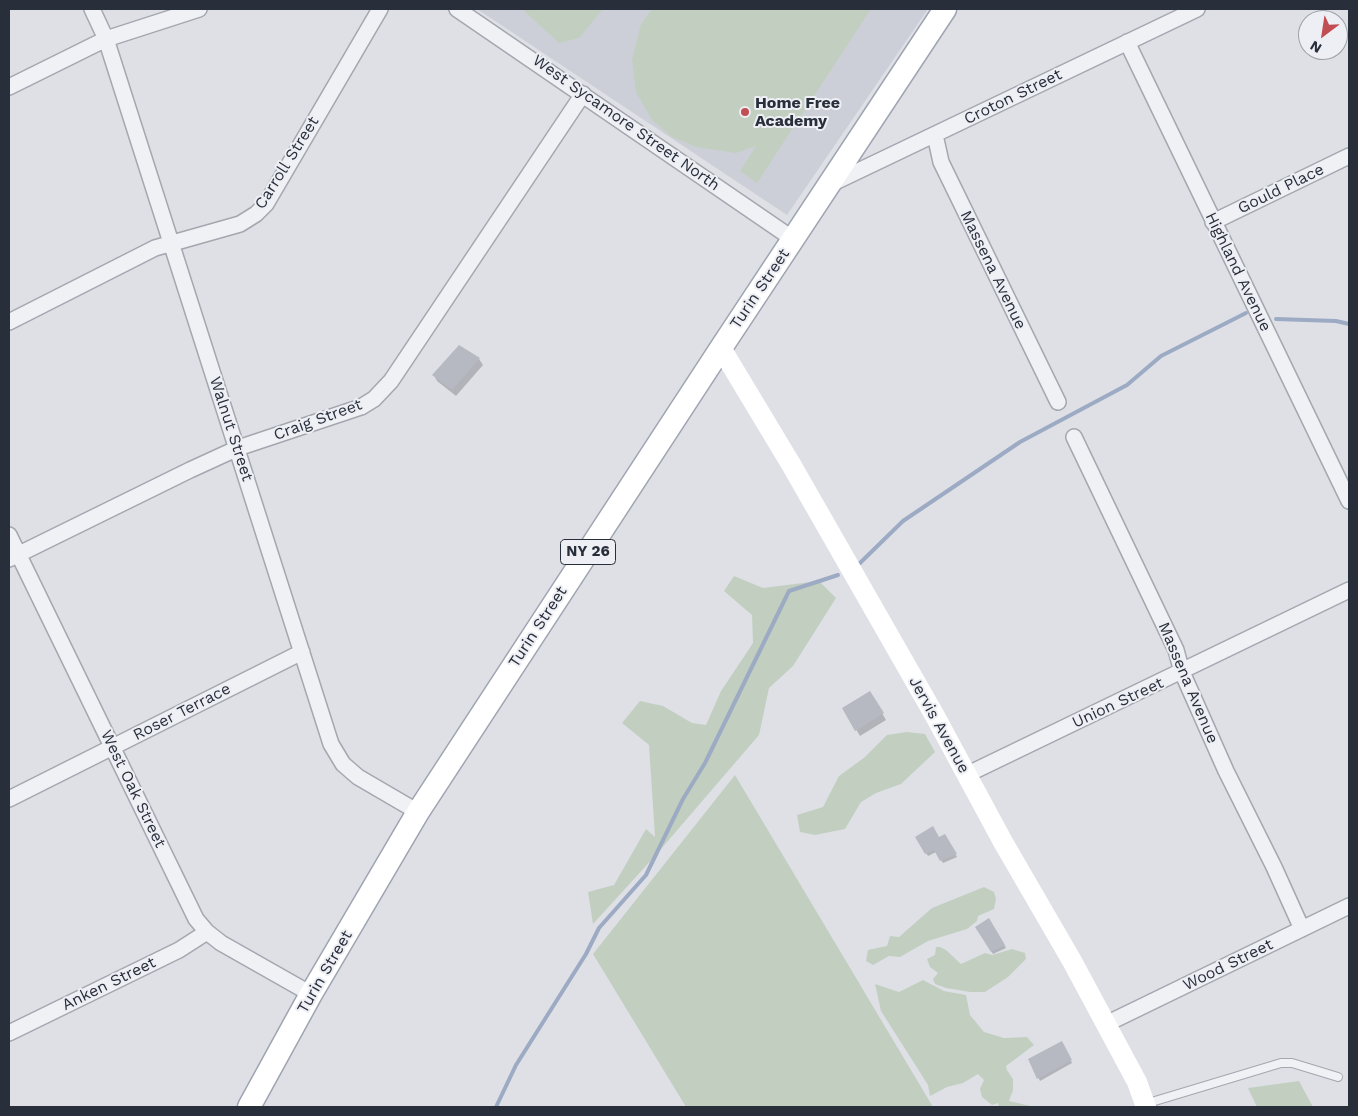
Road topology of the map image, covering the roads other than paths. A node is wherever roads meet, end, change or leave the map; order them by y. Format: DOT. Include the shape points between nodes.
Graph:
graph roads {
  1 [pos="92,9"];
  2 [pos="199,9"];
  3 [pos="380,9"];
  4 [pos="457,9"];
  5 [pos="946,9"];
  6 [pos="1197,9"];
  7 [pos="106,39"];
  8 [pos="1127,42"];
  9 [pos="9,87"];
  10 [pos="583,94"];
  11 [pos="935,135"];
  12 [pos="1349,156"];
  13 [pos="829,185"];
  14 [pos="1213,222"];
  15 [pos="793,239"];
  16 [pos="171,244"];
  17 [pos="9,322"];
  18 [pos="721,348"];
  19 [pos="1058,402"];
  20 [pos="1074,437"];
  21 [pos="238,448"];
  22 [pos="1349,501"];
  23 [pos="9,535"];
  24 [pos="13,557"];
  25 [pos="1349,590"];
  26 [pos="302,652"];
  27 [pos="1182,672"];
  28 [pos="112,747"];
  29 [pos="966,775"];
  30 [pos="9,798"];
  31 [pos="418,812"];
  32 [pos="1349,906"];
  33 [pos="1302,930"];
  34 [pos="207,932"];
  35 [pos="311,994"];
  36 [pos="1106,1024"];
  37 [pos="9,1033"];
  38 [pos="1338,1077"];
  39 [pos="1146,1106"];
  40 [pos="249,1107"];
  1 -- 7 [label="street, Walnut Street"];
  2 -- 7 [label="street"];
  3 -- 16 [label="street, Carroll Street" via="266,204 240,224"];
  4 -- 10 [label="street, West Sycamore Street North"];
  5 -- 13 [label="main road, Turin Street / NY 26"];
  6 -- 8 [label="street, Croton Street"];
  7 -- 9 [label="street"];
  7 -- 16 [label="street, Walnut Street"];
  8 -- 11 [label="street, Croton Street"];
  8 -- 14 [label="street, Highland Avenue"];
  10 -- 15 [label="street, West Sycamore Street North"];
  10 -- 21 [label="street, Craig Street" via="391,381 374,399 361,407"];
  11 -- 13 [label="street, Croton Street"];
  11 -- 19 [label="street, Massena Avenue" via="940,162"];
  12 -- 14 [label="street, Gould Place"];
  13 -- 15 [label="main road, Turin Street / NY 26"];
  14 -- 22 [label="street, Highland Avenue"];
  15 -- 18 [label="main road, Turin Street / NY 26"];
  16 -- 17 [label="street, Carroll Street" via="155,248"];
  16 -- 21 [label="street, Walnut Street"];
  18 -- 29 [label="street, Jervis Avenue"];
  18 -- 31 [label="main road, Turin Street / NY 26"];
  20 -- 27 [label="street, Massena Avenue" via="1176,650"];
  21 -- 24 [label="street, Craig Street"];
  21 -- 26 [label="street, Walnut Street"];
  23 -- 24 [label="street, West Oak Street"];
  24 -- 28 [label="street, West Oak Street"];
  25 -- 27 [label="street, Union Street"];
  26 -- 28 [label="street, Roser Terrace"];
  26 -- 31 [label="street, Walnut Street" via="331,744 342,764"];
  27 -- 29 [label="street, Union Street"];
  27 -- 33 [label="street, Massena Avenue"];
  28 -- 30 [label="street, Roser Terrace"];
  28 -- 34 [label="street, West Oak Street" via="196,919"];
  29 -- 36 [label="street, Jervis Avenue"];
  31 -- 35 [label="main road, Turin Street / NY 26"];
  32 -- 33 [label="street, Wood Street"];
  33 -- 36 [label="street, Wood Street"];
  34 -- 35 [label="street, West Oak Street"];
  34 -- 37 [label="street, Anken Street" via="179,950"];
  35 -- 40 [label="main road, Turin Street / NY 26"];
  36 -- 39 [label="street, Jervis Avenue"];
  38 -- 39 [label="lane" via="1292,1063 1281,1063"];
}
